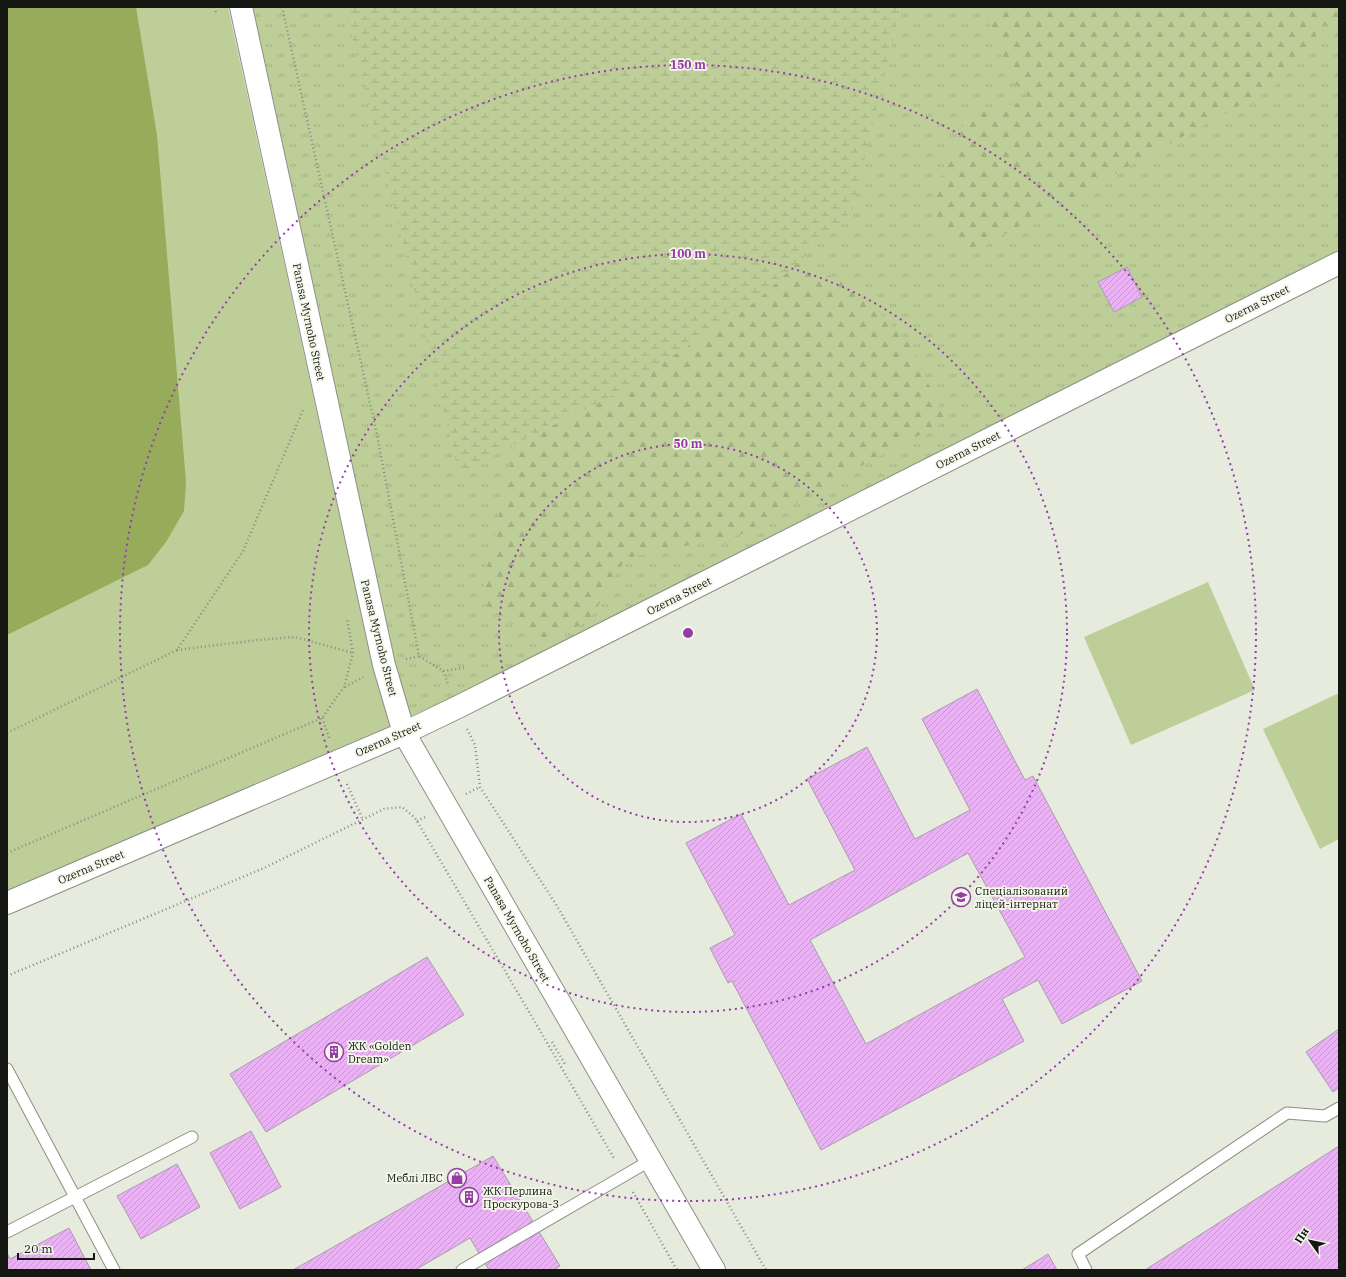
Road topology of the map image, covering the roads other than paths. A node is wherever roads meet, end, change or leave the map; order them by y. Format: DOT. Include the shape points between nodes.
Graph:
graph roads {
  1 [pos="241,7"];
  2 [pos="1339,263"];
  3 [pos="404,733"];
  4 [pos="7,904"];
  5 [pos="7,1069"];
  6 [pos="1339,1108"];
  7 [pos="192,1137"];
  8 [pos="651,1160"];
  9 [pos="75,1197"];
  10 [pos="7,1232"];
  11 [pos="114,1270"];
  12 [pos="462,1270"];
  13 [pos="714,1270"];
  14 [pos="1086,1270"];
  1 -- 3 [label="street, Panasa Myrnoho Street" via="384,665"];
  2 -- 3 [label="street, Ozerna Street"];
  3 -- 4 [label="street, Ozerna Street"];
  3 -- 8 [label="street, Panasa Myrnoho Street"];
  5 -- 9 [label="lane"];
  6 -- 14 [label="lane" via="1325,1116 1286,1112 1078,1254"];
  7 -- 9 [label="lane"];
  8 -- 12 [label="lane"];
  8 -- 13 [label="street, Panasa Myrnoho Street"];
  9 -- 10 [label="lane"];
  9 -- 11 [label="lane"];
}
